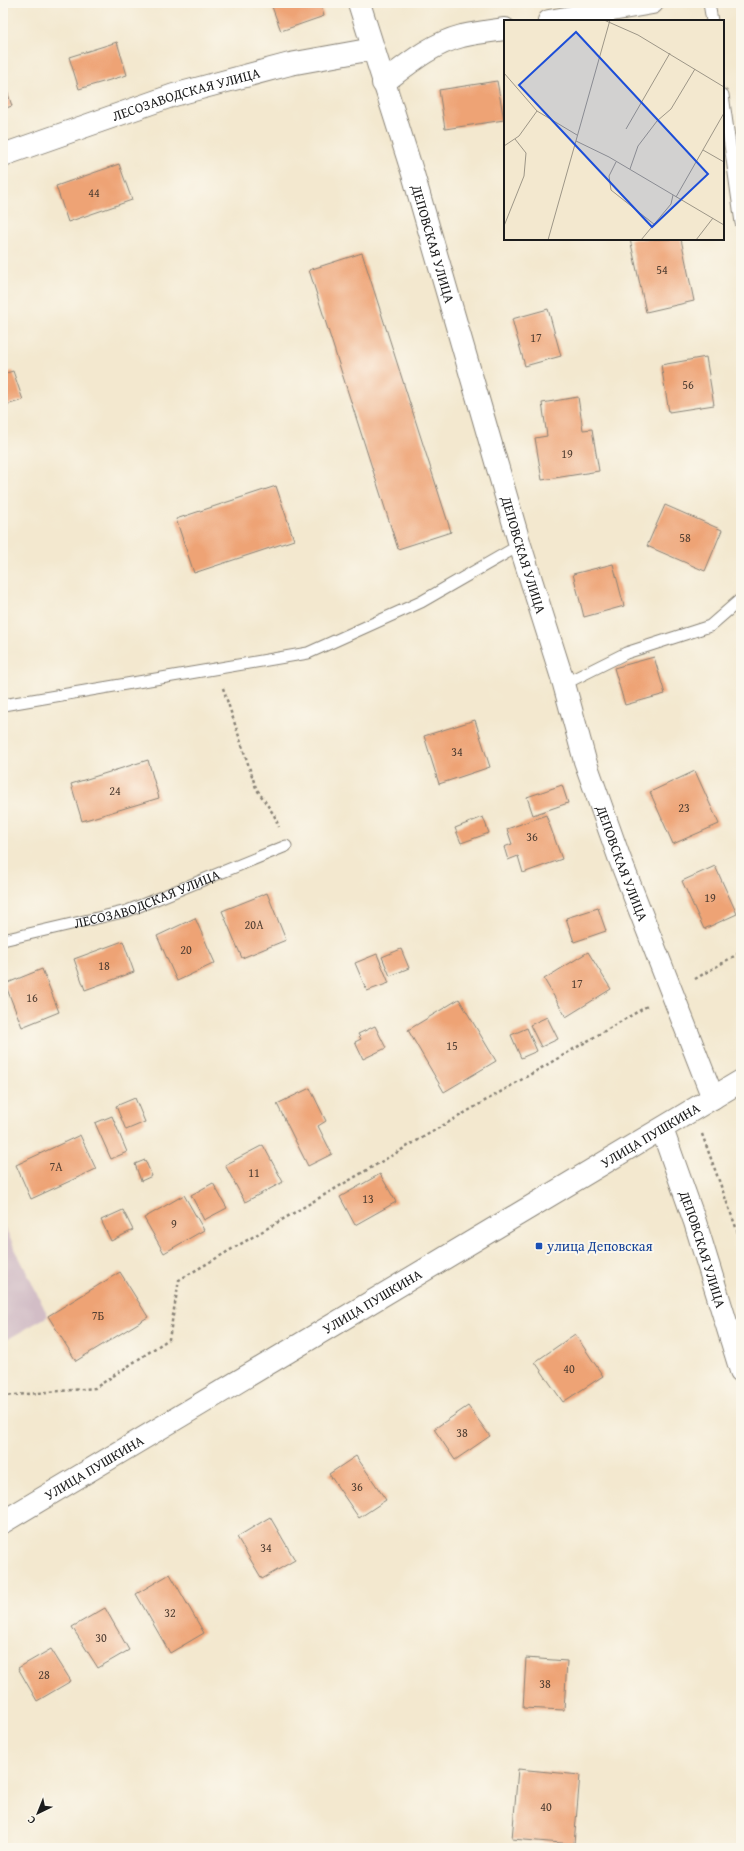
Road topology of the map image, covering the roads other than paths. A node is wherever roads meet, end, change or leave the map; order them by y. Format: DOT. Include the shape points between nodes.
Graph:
graph roads {
  1 [pos="359,3"];
  2 [pos="652,3"];
  3 [pos="709,3"];
  4 [pos="555,20"];
  5 [pos="712,20"];
  6 [pos="504,29"];
  7 [pos="372,49"];
  8 [pos="384,83"];
  9 [pos="724,102"];
  10 [pos="3,155"];
  11 [pos="741,223"];
  12 [pos="520,545"];
  13 [pos="741,599"];
  14 [pos="564,684"];
  15 [pos="3,705"];
  16 [pos="286,846"];
  17 [pos="3,940"];
  18 [pos="741,1081"];
  19 [pos="713,1098"];
  20 [pos="662,1129"];
  21 [pos="741,1371"];
  22 [pos="3,1522"];
  1 -- 7 [label="street, ДЕПОВСКАЯ УЛИЦА"];
  2 -- 4 [label="street"];
  3 -- 5 [label="lane"];
  6 -- 8 [label="street" via="462,36 438,45 419,55"];
  7 -- 8 [label="street, ДЕПОВСКАЯ УЛИЦА"];
  7 -- 10 [label="street, ЛЕСОЗАВОДСКАЯ УЛИЦА" via="290,64 174,95"];
  8 -- 12 [label="street, ДЕПОВСКАЯ УЛИЦА"];
  9 -- 11 [label="lane"];
  12 -- 14 [label="street, ДЕПОВСКАЯ УЛИЦА"];
  12 -- 15 [label="lane" via="421,602 308,653"];
  13 -- 14 [label="lane" via="710,626 626,652"];
  14 -- 19 [label="street, ДЕПОВСКАЯ УЛИЦА" via="584,761"];
  16 -- 17 [label="lane, ЛЕСОЗАВОДСКАЯ УЛИЦА" via="127,911"];
  18 -- 19 [label="street, УЛИЦА ПУШКИНА"];
  19 -- 20 [label="street, УЛИЦА ПУШКИНА"];
  20 -- 21 [label="street, ДЕПОВСКАЯ УЛИЦА" via="695,1222"];
  20 -- 22 [label="street, УЛИЦА ПУШКИНА"];
}
